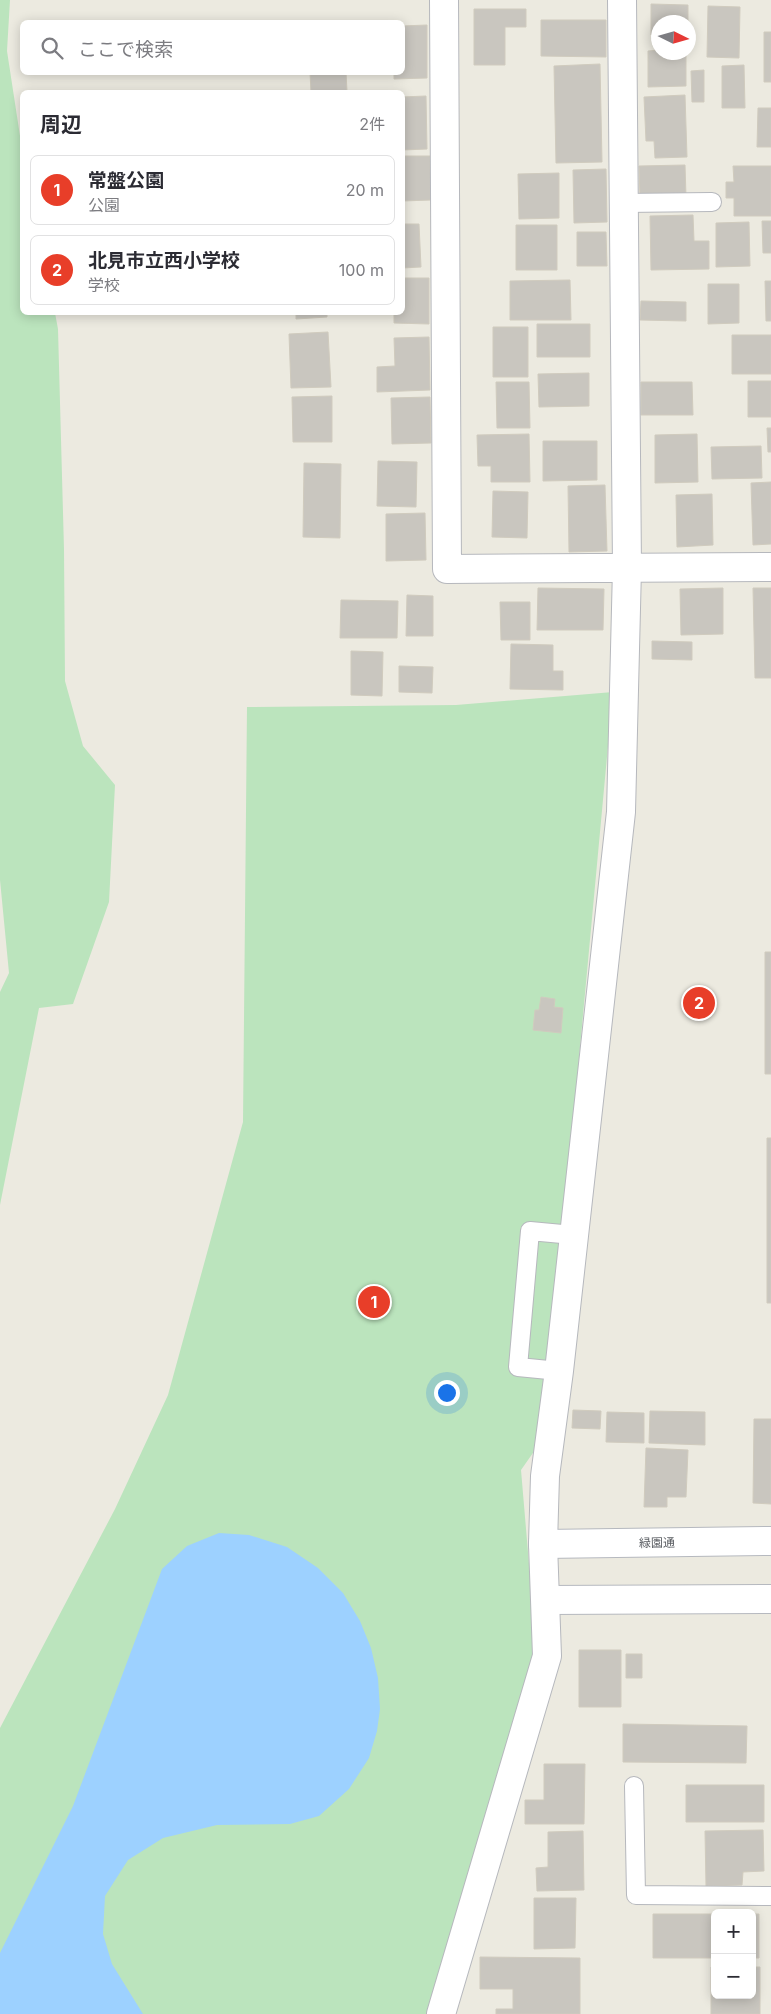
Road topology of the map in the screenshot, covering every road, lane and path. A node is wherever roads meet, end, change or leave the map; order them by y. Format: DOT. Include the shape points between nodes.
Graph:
graph roads {
  1 [pos="444,0"];
  2 [pos="622,0"];
  3 [pos="712,202"];
  4 [pos="624,203"];
  5 [pos="771,567"];
  6 [pos="627,568"];
  7 [pos="573,1235"];
  8 [pos="559,1371"];
  9 [pos="771,1541"];
  10 [pos="543,1544"];
  11 [pos="771,1599"];
  12 [pos="546,1600"];
  13 [pos="634,1786"];
  14 [pos="771,1896"];
  15 [pos="441,2014"];
  1 -- 6 [label="street" via="447,569"];
  2 -- 4 [label="street"];
  3 -- 4 [label="lane"];
  4 -- 6 [label="street"];
  5 -- 6 [label="street"];
  6 -- 7 [label="street" via="621,812"];
  7 -- 8 [label="street"];
  7 -- 8 [label="lane" via="530,1231 518,1367"];
  8 -- 10 [label="street" via="545,1476"];
  9 -- 10 [label="street, 緑園通"];
  10 -- 12 [label="street"];
  11 -- 12 [label="street"];
  12 -- 15 [label="street" via="547,1656"];
  13 -- 14 [label="lane" via="636,1895"];
}
